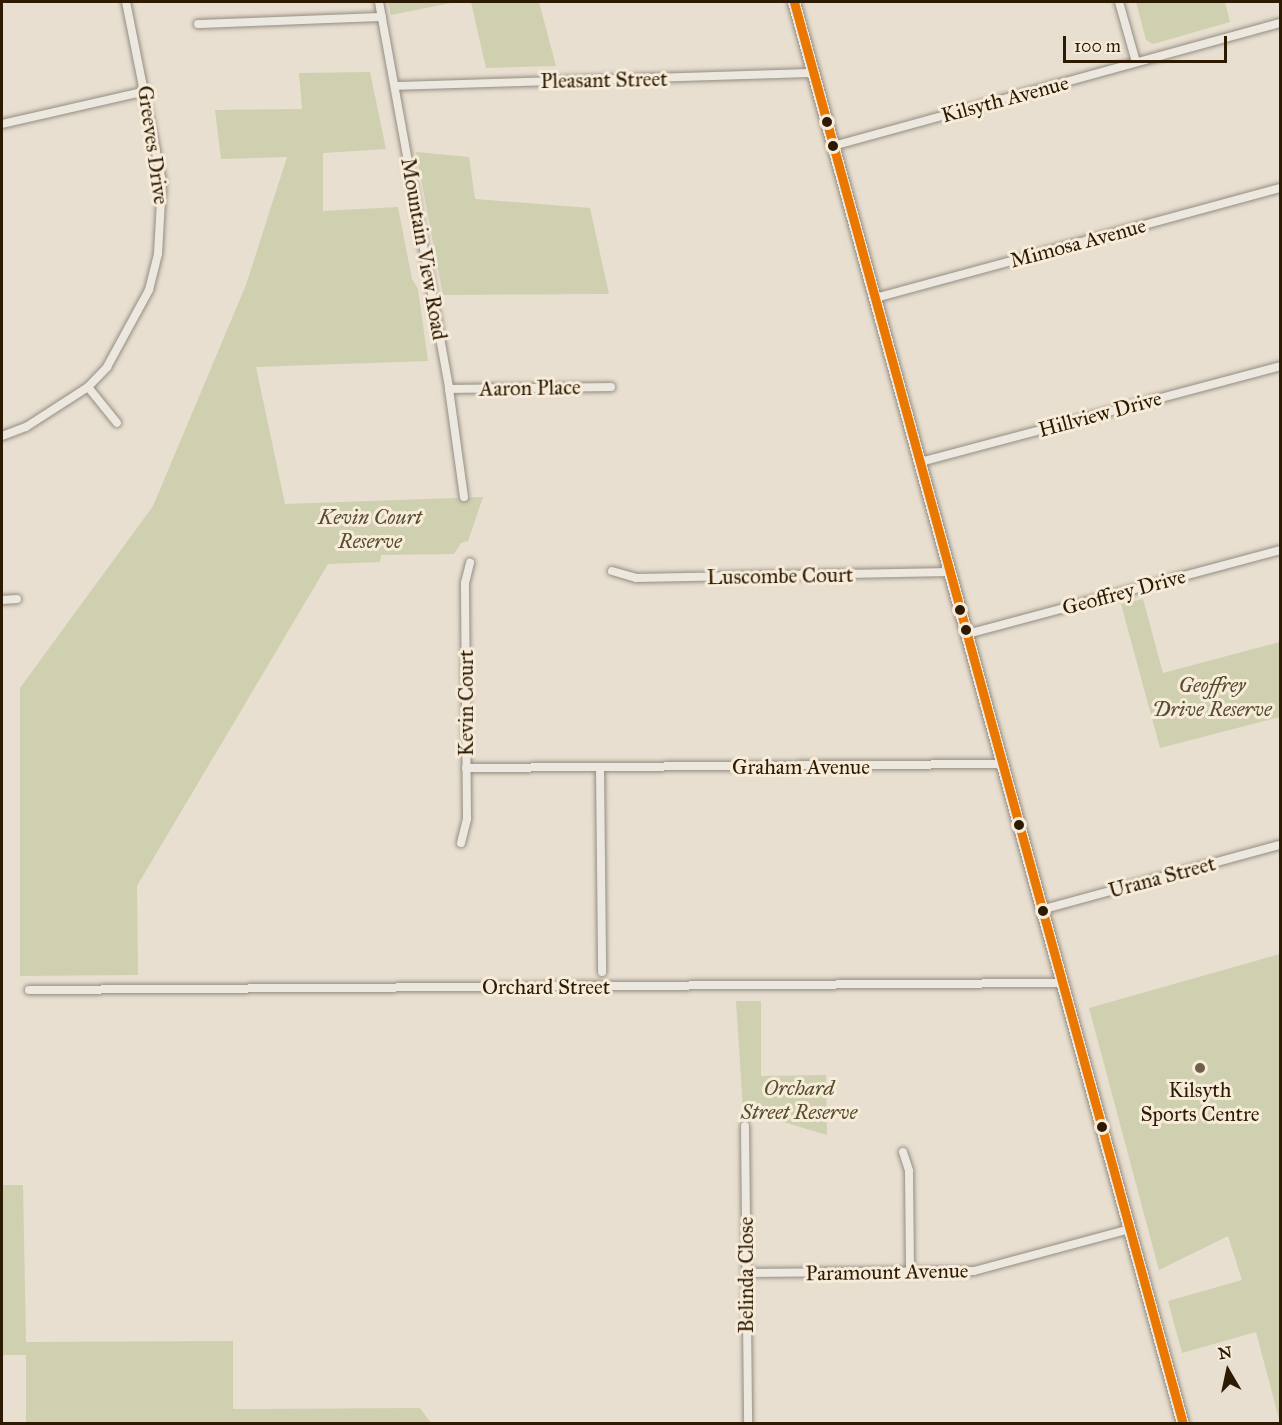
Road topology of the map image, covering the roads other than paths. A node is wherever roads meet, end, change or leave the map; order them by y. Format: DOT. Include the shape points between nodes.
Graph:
graph roads {
  1 [pos="126,2"];
  2 [pos="379,2"];
  3 [pos="794,2"];
  4 [pos="1119,2"];
  5 [pos="382,17"];
  6 [pos="1281,23"];
  7 [pos="198,24"];
  8 [pos="1136,63"];
  9 [pos="813,73"];
  10 [pos="395,87"];
  11 [pos="146,91"];
  12 [pos="2,124"];
  13 [pos="833,146"];
  14 [pos="1281,188"];
  15 [pos="875,298"];
  16 [pos="1281,366"];
  17 [pos="88,387"];
  18 [pos="611,387"];
  19 [pos="450,389"];
  20 [pos="117,423"];
  21 [pos="2,436"];
  22 [pos="920,462"];
  23 [pos="464,498"];
  24 [pos="1281,550"];
  25 [pos="470,563"];
  26 [pos="612,571"];
  27 [pos="950,572"];
  28 [pos="17,599"];
  29 [pos="2,600"];
  30 [pos="967,634"];
  31 [pos="1003,764"];
  32 [pos="466,768"];
  33 [pos="600,768"];
  34 [pos="461,843"];
  35 [pos="1281,845"];
  36 [pos="1044,909"];
  37 [pos="602,972"];
  38 [pos="1063,983"];
  39 [pos="30,990"];
  40 [pos="745,1126"];
  41 [pos="903,1152"];
  42 [pos="1130,1229"];
  43 [pos="910,1272"];
  44 [pos="746,1273"];
  45 [pos="748,1424"];
  46 [pos="1183,1424"];
  1 -- 11 [label="street, Greeves Drive"];
  2 -- 5 [label="street, Mountain View Road"];
  3 -- 9 [label="main road"];
  4 -- 8 [label="street"];
  5 -- 7 [label="street"];
  5 -- 10 [label="street, Mountain View Road"];
  6 -- 8 [label="street, Kilsyth Avenue"];
  8 -- 13 [label="street, Kilsyth Avenue"];
  9 -- 10 [label="street, Pleasant Street"];
  9 -- 13 [label="main road"];
  10 -- 19 [label="street, Mountain View Road"];
  11 -- 12 [label="street"];
  11 -- 17 [label="street, Greeves Drive" via="162,182 158,254 149,290 129,332 107,367"];
  13 -- 15 [label="main road"];
  14 -- 15 [label="street, Mimosa Avenue"];
  15 -- 22 [label="main road"];
  16 -- 22 [label="street, Hillview Drive"];
  17 -- 20 [label="street"];
  17 -- 21 [label="street, Greeves Drive" via="26,427"];
  18 -- 19 [label="street, Aaron Place"];
  19 -- 23 [label="street, Mountain View Road"];
  22 -- 27 [label="main road"];
  24 -- 30 [label="street, Geoffrey Drive"];
  25 -- 32 [label="street, Kevin Court" via="465,584"];
  26 -- 27 [label="street, Luscombe Court" via="636,578"];
  27 -- 30 [label="main road"];
  28 -- 29 [label="street"];
  30 -- 31 [label="main road"];
  31 -- 33 [label="street, Graham Avenue"];
  31 -- 36 [label="main road"];
  32 -- 33 [label="street, Graham Avenue"];
  32 -- 34 [label="street, Kevin Court" via="467,819"];
  33 -- 37 [label="street"];
  35 -- 36 [label="street, Urana Street"];
  36 -- 38 [label="main road"];
  38 -- 39 [label="street, Orchard Street"];
  38 -- 42 [label="main road"];
  40 -- 44 [label="street, Belinda Close"];
  41 -- 43 [label="street" via="909,1171"];
  42 -- 43 [label="street, Paramount Avenue" via="980,1270"];
  42 -- 46 [label="main road"];
  43 -- 44 [label="street, Paramount Avenue"];
  44 -- 45 [label="street, Belinda Close"];
}
